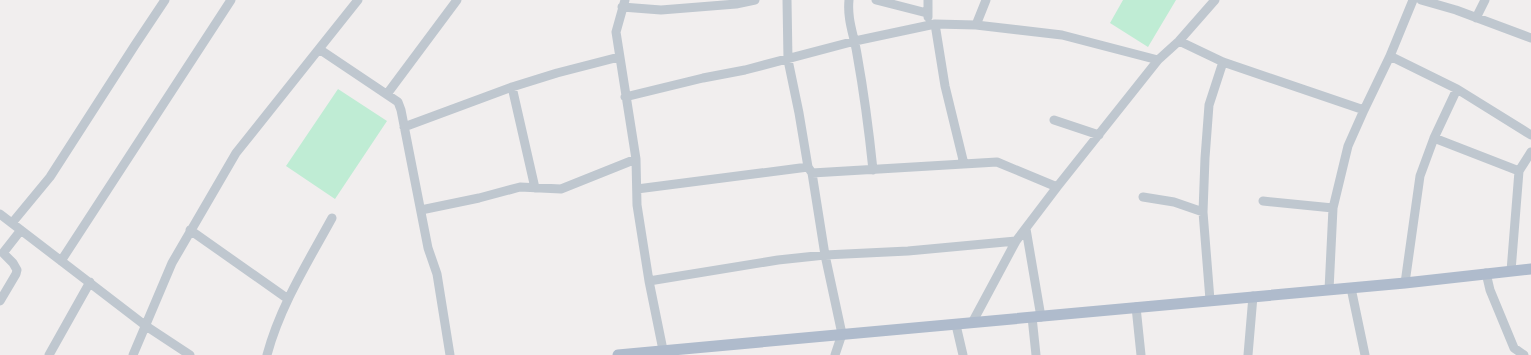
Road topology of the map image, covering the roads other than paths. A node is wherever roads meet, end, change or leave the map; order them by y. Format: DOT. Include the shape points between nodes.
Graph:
graph roads {
  1 [pos="165,0"];
  2 [pos="231,0"];
  3 [pos="358,0"];
  4 [pos="457,0"];
  5 [pos="755,0"];
  6 [pos="787,0"];
  7 [pos="849,0"];
  8 [pos="876,0"];
  9 [pos="928,0"];
  10 [pos="986,0"];
  11 [pos="1215,0"];
  12 [pos="1413,0"];
  13 [pos="1422,0"];
  14 [pos="1485,0"];
  15 [pos="623,4"];
  16 [pos="927,12"];
  17 [pos="1476,18"];
  18 [pos="932,24"];
  19 [pos="976,25"];
  20 [pos="1531,38"];
  21 [pos="855,41"];
  22 [pos="1179,41"];
  23 [pos="319,49"];
  24 [pos="1390,56"];
  25 [pos="619,57"];
  26 [pos="788,60"];
  27 [pos="1158,60"];
  28 [pos="1223,62"];
  29 [pos="512,87"];
  30 [pos="1457,90"];
  31 [pos="387,94"];
  32 [pos="625,98"];
  33 [pos="1364,110"];
  34 [pos="1054,120"];
  35 [pos="404,127"];
  36 [pos="1099,135"];
  37 [pos="1531,135"];
  38 [pos="1434,138"];
  39 [pos="1531,152"];
  40 [pos="636,159"];
  41 [pos="964,164"];
  42 [pos="810,170"];
  43 [pos="873,170"];
  44 [pos="1519,171"];
  45 [pos="1057,187"];
  46 [pos="535,188"];
  47 [pos="638,189"];
  48 [pos="1143,197"];
  49 [pos="1263,201"];
  50 [pos="1333,208"];
  51 [pos="421,210"];
  52 [pos="1203,212"];
  53 [pos="0,214"];
  54 [pos="332,218"];
  55 [pos="12,223"];
  56 [pos="1026,229"];
  57 [pos="21,230"];
  58 [pos="190,230"];
  59 [pos="1016,241"];
  60 [pos="1,252"];
  61 [pos="825,255"];
  62 [pos="61,260"];
  63 [pos="1531,269"];
  64 [pos="1512,271"];
  65 [pos="1486,273"];
  66 [pos="649,281"];
  67 [pos="90,282"];
  68 [pos="1405,283"];
  69 [pos="1351,288"];
  70 [pos="1329,290"];
  71 [pos="1254,296"];
  72 [pos="288,299"];
  73 [pos="1210,300"];
  74 [pos="0,301"];
  75 [pos="1136,307"];
  76 [pos="1036,317"];
  77 [pos="972,323"];
  78 [pos="956,325"];
  79 [pos="146,326"];
  80 [pos="842,334"];
  81 [pos="663,350"];
  82 [pos="49,355"];
  83 [pos="133,355"];
  84 [pos="190,355"];
  85 [pos="267,355"];
  86 [pos="450,355"];
  87 [pos="622,355"];
  88 [pos="835,355"];
  89 [pos="963,355"];
  90 [pos="1036,355"];
  91 [pos="1141,355"];
  92 [pos="1248,355"];
  93 [pos="1365,355"];
  94 [pos="1524,355"];
  1 -- 55 [label="street" via="50,177"];
  2 -- 62 [label="street"];
  3 -- 23 [label="street"];
  4 -- 31 [label="street"];
  5 -- 15 [label="street" via="661,10"];
  6 -- 26 [label="street"];
  7 -- 21 [label="street" via="849,21"];
  8 -- 16 [label="street"];
  9 -- 16 [label="street"];
  10 -- 19 [label="street"];
  11 -- 22 [label="street"];
  12 -- 24 [label="street"];
  13 -- 17 [label="street"];
  14 -- 17 [label="street"];
  15 -- 25 [label="street" via="616,32"];
  16 -- 18 [label="street"];
  17 -- 20 [label="street"];
  18 -- 19 [label="street"];
  18 -- 21 [label="street"];
  18 -- 41 [label="street"];
  19 -- 27 [label="street" via="1062,35"];
  21 -- 26 [label="street"];
  21 -- 43 [label="street"];
  22 -- 27 [label="street"];
  22 -- 28 [label="street"];
  23 -- 31 [label="street"];
  23 -- 58 [label="street" via="236,153"];
  24 -- 30 [label="street"];
  24 -- 33 [label="street"];
  25 -- 29 [label="street"];
  25 -- 32 [label="street"];
  26 -- 32 [label="street"];
  26 -- 42 [label="street"];
  27 -- 36 [label="street"];
  28 -- 33 [label="street"];
  28 -- 52 [label="street" via="1209,105"];
  29 -- 35 [label="street"];
  29 -- 46 [label="street"];
  30 -- 37 [label="street"];
  30 -- 38 [label="street"];
  31 -- 35 [label="street" via="398,102"];
  32 -- 40 [label="street"];
  33 -- 50 [label="street" via="1348,146"];
  34 -- 36 [label="street"];
  35 -- 51 [label="street"];
  36 -- 45 [label="street"];
  38 -- 44 [label="street"];
  38 -- 68 [label="street" via="1420,176"];
  39 -- 44 [label="street"];
  40 -- 46 [label="street" via="561,190"];
  40 -- 47 [label="street"];
  41 -- 43 [label="street"];
  41 -- 45 [label="street" via="997,162"];
  42 -- 43 [label="street"];
  42 -- 47 [label="street"];
  42 -- 61 [label="street"];
  44 -- 64 [label="street"];
  45 -- 56 [label="street"];
  46 -- 51 [label="street" via="520,187"];
  47 -- 66 [label="street" via="637,204"];
  48 -- 52 [label="street" via="1174,202"];
  49 -- 50 [label="street"];
  50 -- 70 [label="street"];
  51 -- 86 [label="street" via="428,248 437,274"];
  52 -- 73 [label="street"];
  53 -- 55 [label="street"];
  54 -- 72 [label="street"];
  55 -- 57 [label="street"];
  56 -- 59 [label="street"];
  56 -- 76 [label="street"];
  57 -- 60 [label="street"];
  57 -- 62 [label="street"];
  58 -- 72 [label="street"];
  58 -- 79 [label="street" via="172,263"];
  59 -- 61 [label="street" via="908,251"];
  59 -- 77 [label="street"];
  60 -- 74 [label="street" via="17,270"];
  61 -- 66 [label="street"];
  61 -- 80 [label="street"];
  62 -- 67 [label="street"];
  63 -- 64 [label="main road"];
  64 -- 65 [label="main road"];
  65 -- 68 [label="main road"];
  65 -- 94 [label="street" via="1490,290 1514,348"];
  66 -- 81 [label="street"];
  67 -- 79 [label="street"];
  67 -- 82 [label="street"];
  68 -- 69 [label="main road"];
  69 -- 70 [label="main road"];
  69 -- 93 [label="street"];
  70 -- 71 [label="main road"];
  71 -- 73 [label="main road"];
  71 -- 92 [label="street"];
  72 -- 85 [label="street"];
  73 -- 75 [label="main road"];
  75 -- 76 [label="main road"];
  75 -- 91 [label="street"];
  76 -- 77 [label="main road"];
  76 -- 90 [label="street"];
  77 -- 78 [label="main road"];
  78 -- 80 [label="main road"];
  78 -- 89 [label="street"];
  79 -- 83 [label="street"];
  79 -- 84 [label="street"];
  80 -- 81 [label="main road"];
  80 -- 88 [label="street"];
  81 -- 87 [label="main road"];
}
